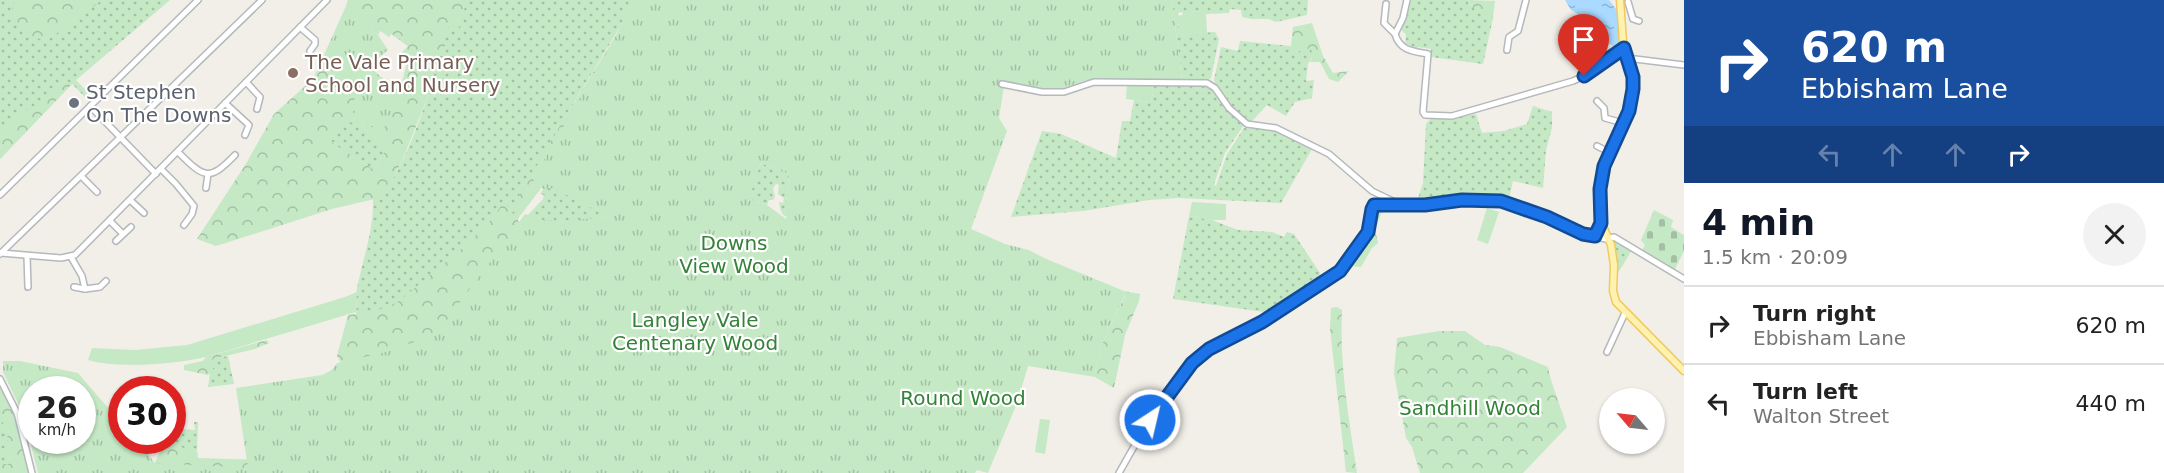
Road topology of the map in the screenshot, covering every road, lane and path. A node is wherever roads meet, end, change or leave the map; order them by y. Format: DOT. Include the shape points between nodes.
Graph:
graph roads {
  1 [pos="198,0"];
  2 [pos="262,0"];
  3 [pos="327,0"];
  4 [pos="1407,0"];
  5 [pos="1526,0"];
  6 [pos="1630,1"];
  7 [pos="1620,2"];
  8 [pos="1386,4"];
  9 [pos="1639,21"];
  10 [pos="300,27"];
  11 [pos="1395,34"];
  12 [pos="1624,48"];
  13 [pos="1507,50"];
  14 [pos="310,51"];
  15 [pos="1627,58"];
  16 [pos="1684,65"];
  17 [pos="246,82"];
  18 [pos="1002,84"];
  19 [pos="260,101"];
  20 [pos="1597,101"];
  21 [pos="225,103"];
  22 [pos="90,106"];
  23 [pos="1623,123"];
  24 [pos="245,135"];
  25 [pos="120,138"];
  26 [pos="1597,146"];
  27 [pos="178,152"];
  28 [pos="1609,152"];
  29 [pos="236,155"];
  30 [pos="159,172"];
  31 [pos="208,174"];
  32 [pos="81,176"];
  33 [pos="206,188"];
  34 [pos="1372,191"];
  35 [pos="97,192"];
  36 [pos="0,195"];
  37 [pos="1378,195"];
  38 [pos="130,200"];
  39 [pos="1377,204"];
  40 [pos="1399,204"];
  41 [pos="144,213"];
  42 [pos="110,221"];
  43 [pos="1601,223"];
  44 [pos="184,225"];
  45 [pos="131,226"];
  46 [pos="123,234"];
  47 [pos="1595,236"];
  48 [pos="1609,238"];
  49 [pos="116,242"];
  50 [pos="1,253"];
  51 [pos="27,256"];
  52 [pos="71,257"];
  53 [pos="1684,279"];
  54 [pos="106,281"];
  55 [pos="28,287"];
  56 [pos="74,287"];
  57 [pos="85,290"];
  58 [pos="1625,313"];
  59 [pos="1607,352"];
  60 [pos="1684,371"];
  61 [pos="0,379"];
  62 [pos="32,473"];
  63 [pos="1119,473"];
  1 -- 22 [label="street"];
  2 -- 25 [label="street"];
  3 -- 10 [label="street"];
  4 -- 11 [label="street" via="1404,18"];
  5 -- 13 [label="street" via="1518,31 1509,37"];
  6 -- 7 [label="street"];
  6 -- 9 [label="street" via="1632,18"];
  7 -- 12 [label="main road"];
  8 -- 11 [label="street" via="1384,23"];
  10 -- 14 [label="street" via="315,40"];
  10 -- 17 [label="street"];
  11 -- 12 [label="street" via="1406,49 1428,55 1423,114 1452,116 1573,81"];
  12 -- 15 [label="main road"];
  15 -- 16 [label="street"];
  15 -- 23 [label="main road" via="1633,89"];
  17 -- 19 [label="street"];
  17 -- 21 [label="street"];
  18 -- 34 [label="street" via="1064,92 1094,82 1207,83 1247,124 1276,128 1329,154"];
  20 -- 23 [label="street" via="1604,108 1605,118"];
  21 -- 24 [label="street" via="249,125"];
  21 -- 27 [label="street"];
  22 -- 25 [label="street"];
  22 -- 36 [label="street"];
  23 -- 28 [label="main road"];
  25 -- 30 [label="street"];
  25 -- 32 [label="street"];
  26 -- 28 [label="street"];
  27 -- 30 [label="street"];
  27 -- 31 [label="street" via="198,171"];
  28 -- 43 [label="main road" via="1602,173"];
  29 -- 31 [label="street" via="218,171"];
  30 -- 38 [label="street"];
  30 -- 44 [label="street" via="176,184 194,206"];
  31 -- 33 [label="street"];
  32 -- 35 [label="street"];
  32 -- 50 [label="street"];
  34 -- 37 [label="street"];
  34 -- 39 [label="street"];
  37 -- 39 [label="street"];
  37 -- 40 [label="street"];
  38 -- 41 [label="street"];
  38 -- 42 [label="street"];
  39 -- 40 [label="street"];
  39 -- 63 [label="street" via="1372,209 1368,232 1340,271 1192,363"];
  40 -- 47 [label="street" via="1501,201"];
  42 -- 46 [label="street"];
  42 -- 52 [label="street"];
  43 -- 47 [label="street"];
  43 -- 48 [label="main road"];
  45 -- 46 [label="street"];
  46 -- 49 [label="street"];
  47 -- 48 [label="street"];
  48 -- 53 [label="street" via="1614,237"];
  48 -- 58 [label="main road" via="1614,296"];
  50 -- 51 [label="street"];
  51 -- 52 [label="street"];
  51 -- 55 [label="street"];
  52 -- 57 [label="street"];
  54 -- 57 [label="street" via="100,287"];
  56 -- 57 [label="street"];
  58 -- 59 [label="street"];
  58 -- 60 [label="main road"];
  61 -- 62 [label="street" via="17,413"];
}
